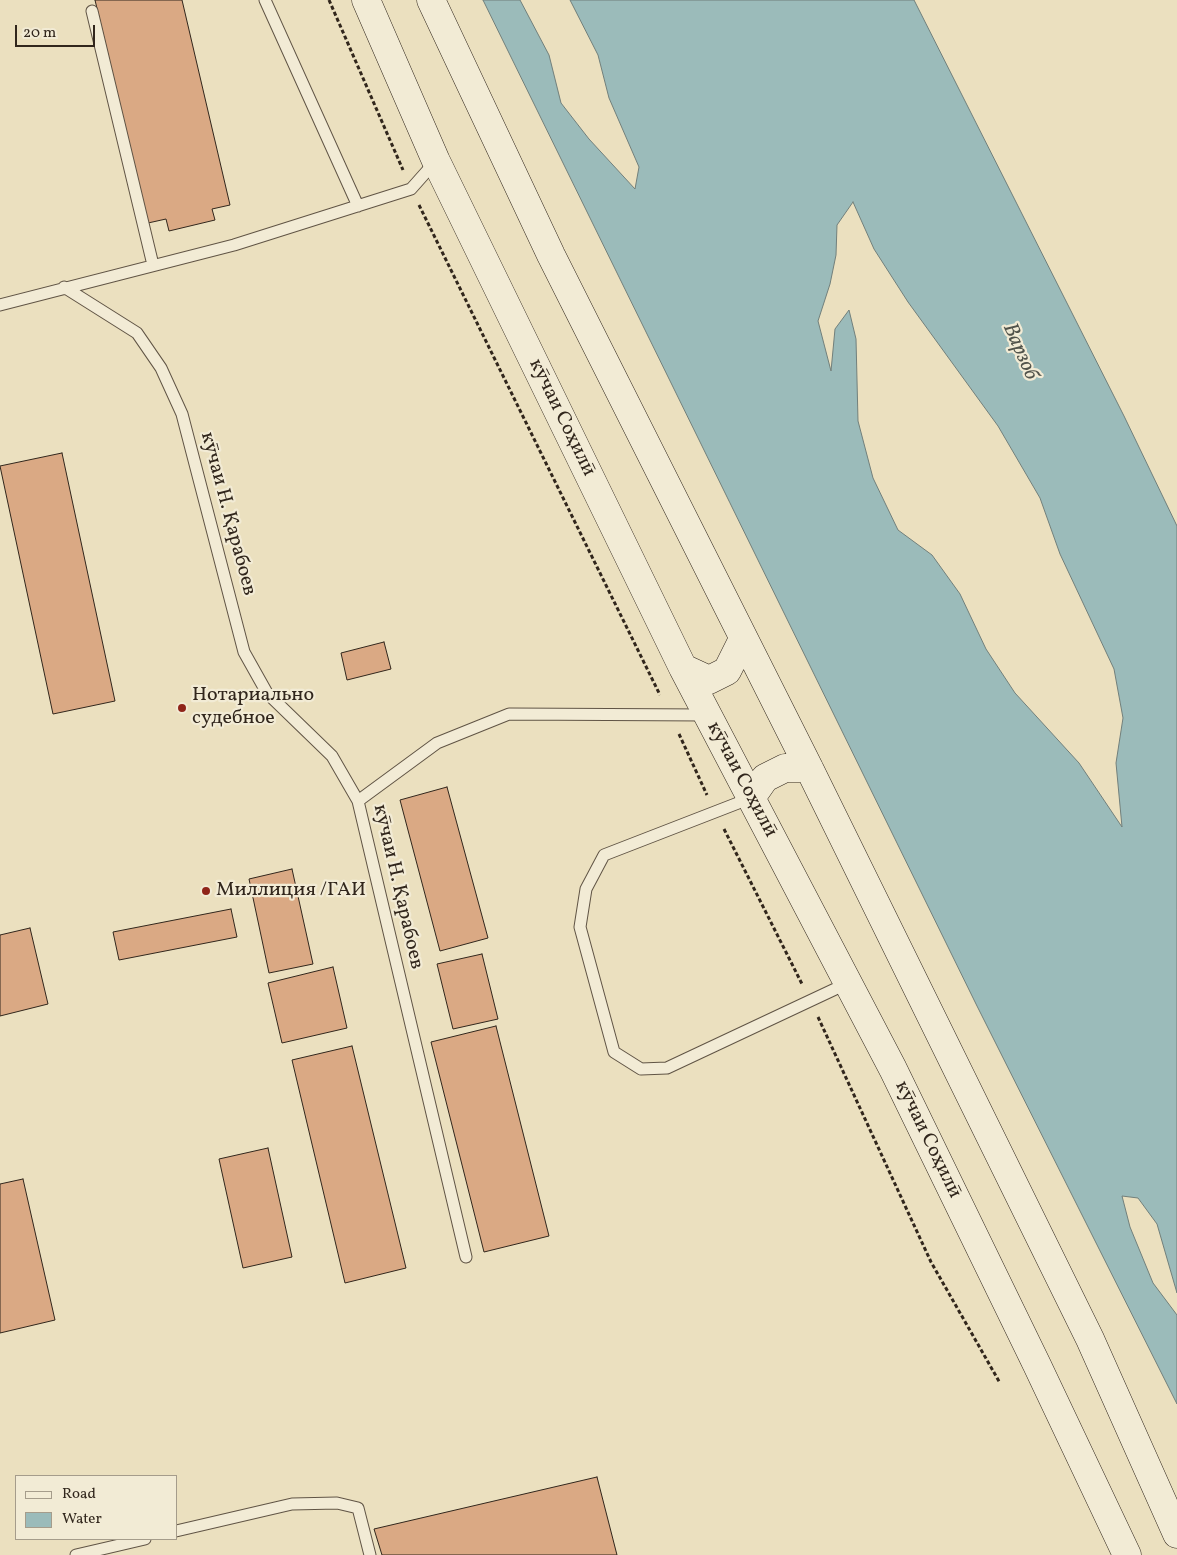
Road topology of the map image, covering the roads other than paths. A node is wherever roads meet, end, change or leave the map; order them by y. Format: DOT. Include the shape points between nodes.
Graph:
graph roads {
  1 [pos="265,0"];
  2 [pos="366,0"];
  3 [pos="431,0"];
  4 [pos="92,11"];
  5 [pos="436,161"];
  6 [pos="358,206"];
  7 [pos="153,265"];
  8 [pos="64,288"];
  9 [pos="0,305"];
  10 [pos="743,639"];
  11 [pos="682,668"];
  12 [pos="707,715"];
  13 [pos="809,768"];
  14 [pos="751,798"];
  15 [pos="358,801"];
  16 [pos="848,983"];
  17 [pos="466,1257"];
  18 [pos="178,1531"];
  19 [pos="1177,1534"];
  20 [pos="141,1540"];
  21 [pos="76,1555"];
  22 [pos="370,1555"];
  23 [pos="1127,1555"];
  1 -- 6 [label="lane"];
  2 -- 5 [label="main road, кӯчаи Соҳилӣ"];
  3 -- 10 [label="main road" via="551,256"];
  4 -- 7 [label="lane"];
  5 -- 6 [label="lane" via="411,189"];
  5 -- 11 [label="main road, кӯчаи Соҳилӣ"];
  6 -- 7 [label="lane" via="234,245"];
  7 -- 8 [label="lane"];
  8 -- 9 [label="lane"];
  8 -- 15 [label="lane, кӯчаи Н. Қарабоев" via="137,334 161,368 182,414 244,652 267,693 332,756"];
  10 -- 11 [label="main road" via="727,671 709,680"];
  10 -- 13 [label="main road"];
  11 -- 12 [label="main road, кӯчаи Соҳилӣ"];
  12 -- 14 [label="main road, кӯчаи Соҳилӣ"];
  12 -- 15 [label="lane" via="508,714 437,743"];
  13 -- 14 [label="main road" via="784,768 765,778"];
  13 -- 19 [label="main road" via="1090,1339"];
  14 -- 16 [label="main road, кӯчаи Соҳилӣ"];
  14 -- 16 [label="lane" via="604,855 586,889 580,928 614,1052 641,1069 667,1068"];
  15 -- 17 [label="lane, кӯчаи Н. Қарабоев"];
  16 -- 23 [label="main road, кӯчаи Соҳилӣ" via="1020,1329"];
  18 -- 22 [label="lane" via="292,1504 337,1503 358,1508"];
  20 -- 21 [label="lane"];
}
